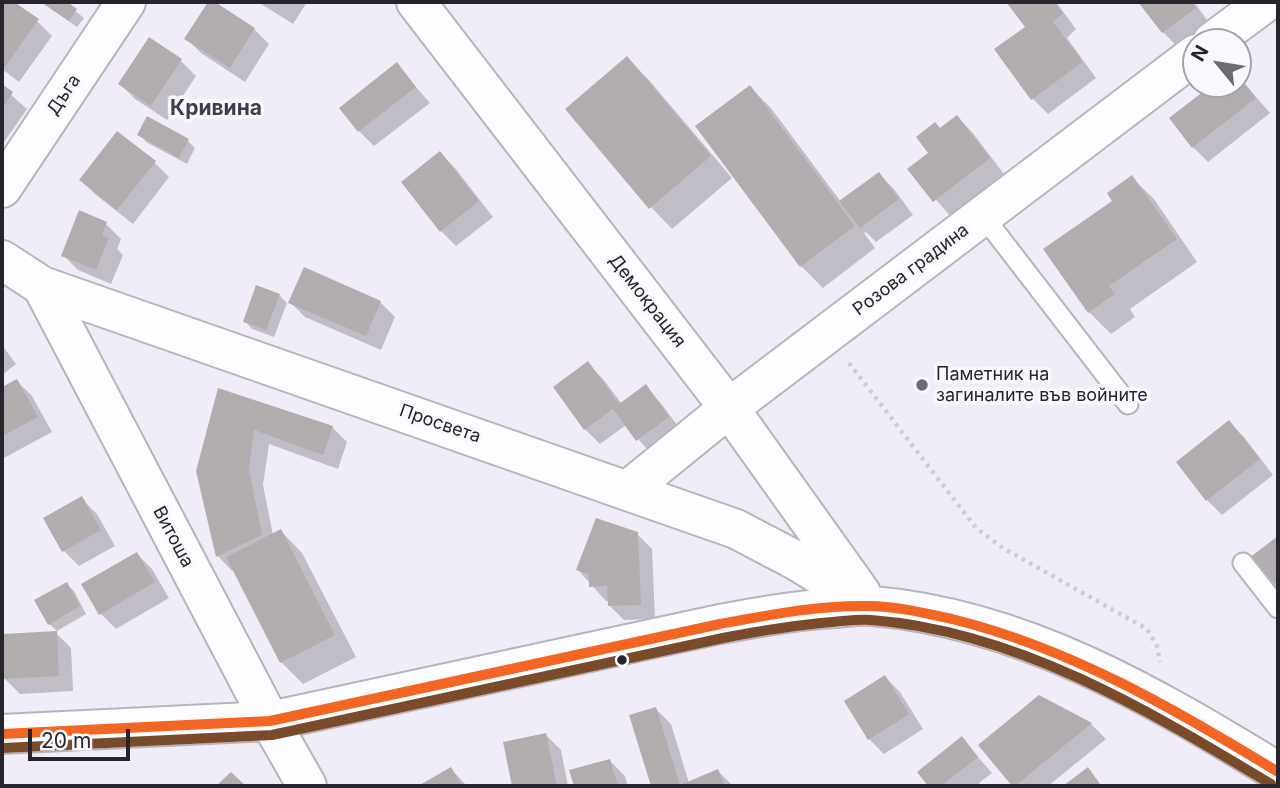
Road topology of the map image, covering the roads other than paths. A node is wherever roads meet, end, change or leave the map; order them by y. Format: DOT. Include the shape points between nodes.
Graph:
graph roads {
  1 [pos="126,2"];
  2 [pos="416,2"];
  3 [pos="1266,2"];
  4 [pos="1231,28"];
  5 [pos="1182,65"];
  6 [pos="2,188"];
  7 [pos="982,215"];
  8 [pos="2,260"];
  9 [pos="42,286"];
  10 [pos="1128,404"];
  11 [pos="729,408"];
  12 [pos="628,489"];
  13 [pos="1243,564"];
  14 [pos="871,606"];
  15 [pos="1278,608"];
  16 [pos="270,720"];
  17 [pos="2,734"];
  18 [pos="1278,772"];
  19 [pos="307,786"];
  1 -- 6 [label="street, Дъга"];
  2 -- 11 [label="street, Демокрация"];
  3 -- 4 [label="street"];
  5 -- 7 [label="street, Розова градина"];
  7 -- 10 [label="lane"];
  7 -- 11 [label="street, Розова градина"];
  8 -- 9 [label="street, Просвета"];
  9 -- 12 [label="street, Просвета"];
  9 -- 16 [label="street, Витоша"];
  11 -- 12 [label="street, Розова градина"];
  11 -- 14 [label="street, Демокрация"];
  12 -- 14 [label="street, Просвета" via="736,529"];
  13 -- 15 [label="lane"];
  14 -- 16 [label="street" via="792,611 732,622"];
  14 -- 18 [label="street" via="949,618 1029,641 1108,674"];
  16 -- 17 [label="street"];
  16 -- 19 [label="street, Витоша"];
}
